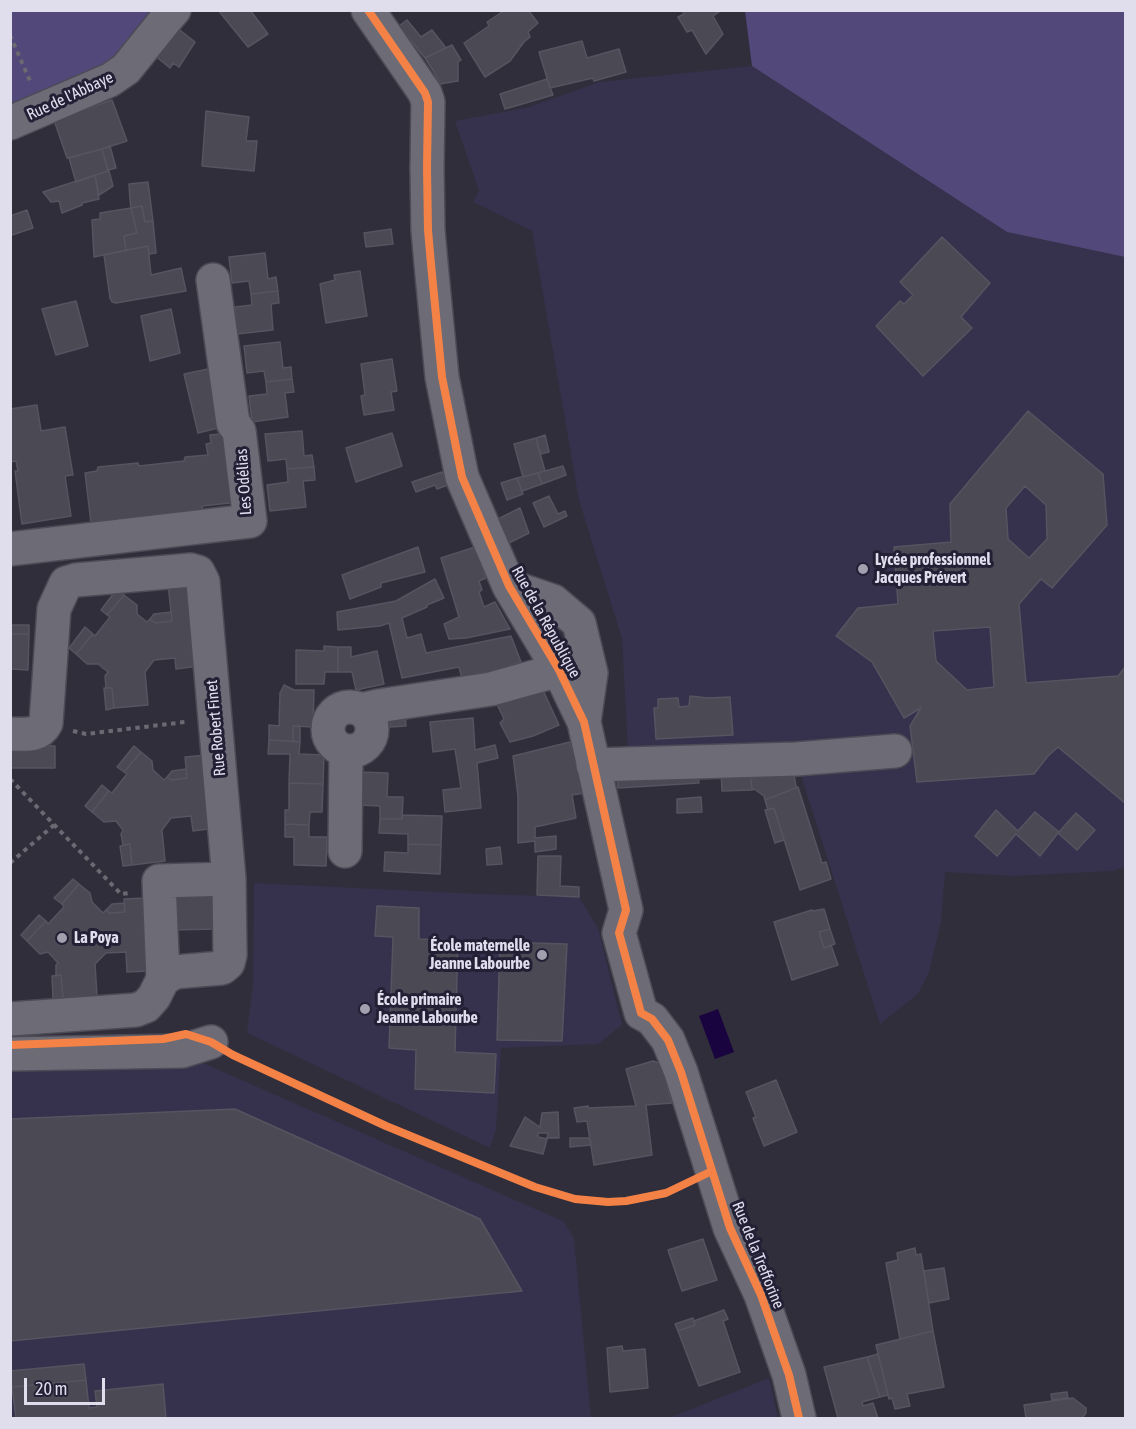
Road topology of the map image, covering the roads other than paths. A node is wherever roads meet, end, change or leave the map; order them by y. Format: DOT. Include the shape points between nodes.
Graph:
graph roads {
  1 [pos="174,10"];
  2 [pos="368,10"];
  3 [pos="10,123"];
  4 [pos="213,280"];
  5 [pos="10,549"];
  6 [pos="509,586"];
  7 [pos="559,670"];
  8 [pos="584,722"];
  9 [pos="10,734"];
  10 [pos="895,751"];
  11 [pos="593,765"];
  12 [pos="345,851"];
  13 [pos="229,879"];
  14 [pos="163,979"];
  15 [pos="10,1019"];
  16 [pos="211,1042"];
  17 [pos="10,1054"];
  18 [pos="712,1171"];
  19 [pos="799,1419"];
  1 -- 3 [label="street, Rue de l'Abbaye" via="126,69 110,80"];
  2 -- 6 [label="street, Rue de la République" via="428,102 428,230 442,377 462,477"];
  4 -- 5 [label="street, Les Odélias" via="250,521"];
  6 -- 7 [label="street, Rue de la République"];
  6 -- 8 [label="street" via="553,601 579,623 591,673"];
  7 -- 8 [label="street, Rue de la République"];
  7 -- 12 [label="street, Rue de la République" via="491,689 361,710 346,708 333,715 329,737 346,751"];
  8 -- 11 [label="street, Rue de la République"];
  9 -- 13 [label="street, Rue Robert Finet" via="36,733 46,723 54,609 66,583 198,572 204,582"];
  10 -- 11 [label="street" via="796,759"];
  11 -- 18 [label="street, Rue de la République" via="626,910 620,933 641,1013 668,1040"];
  13 -- 14 [label="street, Rue Robert Finet" via="228,963 222,968 175,972"];
  13 -- 14 [label="street" via="159,880"];
  14 -- 15 [label="street" via="154,998 136,1010"];
  16 -- 17 [label="street" via="182,1051"];
  18 -- 19 [label="street, Rue de la Trefforine" via="730,1228 761,1295 789,1375"];
}
